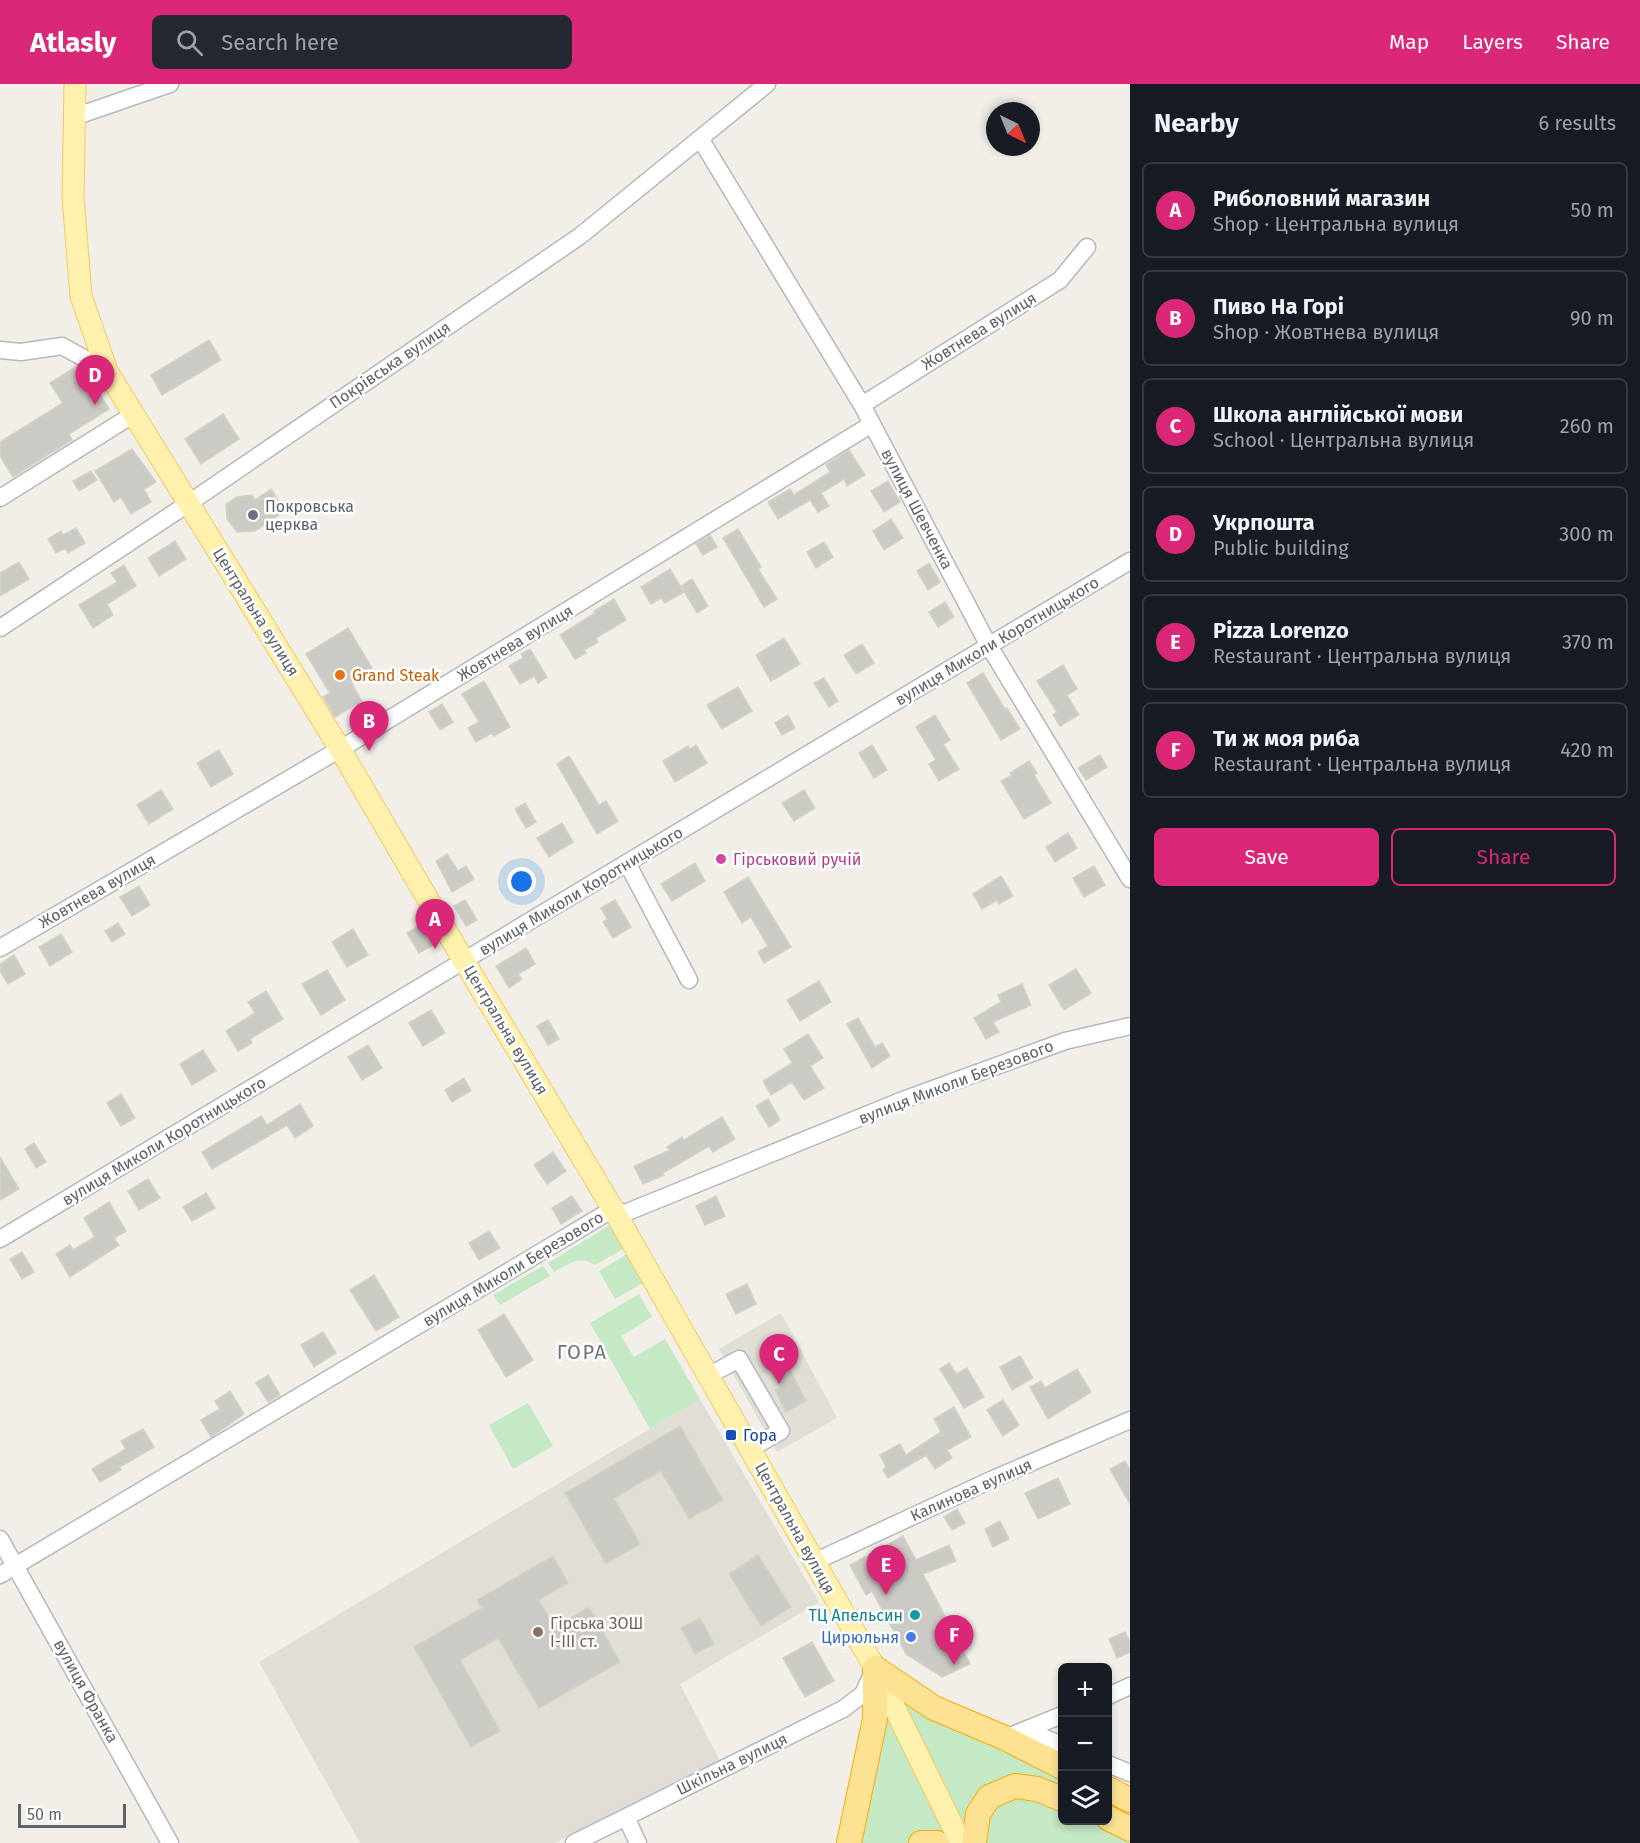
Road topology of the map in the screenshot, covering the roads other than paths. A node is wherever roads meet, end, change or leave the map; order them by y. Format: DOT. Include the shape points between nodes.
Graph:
graph roads {
  1 [pos="75,84"];
  2 [pos="170,84"];
  3 [pos="767,84"];
  4 [pos="122,92"];
  5 [pos="74,117"];
  6 [pos="701,140"];
  7 [pos="1087,247"];
  8 [pos="0,350"];
  9 [pos="107,371"];
  10 [pos="862,405"];
  11 [pos="134,414"];
  12 [pos="872,424"];
  13 [pos="0,498"];
  14 [pos="189,503"];
  15 [pos="1130,561"];
  16 [pos="0,628"];
  17 [pos="989,646"];
  18 [pos="340,749"];
  19 [pos="627,863"];
  20 [pos="1130,879"];
  21 [pos="0,948"];
  22 [pos="464,961"];
  23 [pos="689,980"];
  24 [pos="1130,1026"];
  25 [pos="613,1209"];
  26 [pos="0,1239"];
  27 [pos="708,1376"];
  28 [pos="1130,1420"];
  29 [pos="750,1449"];
  30 [pos="0,1539"];
  31 [pos="814,1562"];
  32 [pos="16,1565"];
  33 [pos="0,1575"];
  34 [pos="875,1668"];
  35 [pos="1130,1686"];
  36 [pos="1112,1694"];
  37 [pos="1058,1716"];
  38 [pos="1015,1734"];
  39 [pos="1058,1744"];
  40 [pos="1058,1764"];
  41 [pos="1112,1766"];
  42 [pos="1130,1773"];
  43 [pos="1112,1791"];
  44 [pos="1058,1797"];
  45 [pos="1130,1800"];
  46 [pos="626,1817"];
  47 [pos="1112,1820"];
  48 [pos="1130,1829"];
  49 [pos="170,1843"];
  50 [pos="574,1843"];
  51 [pos="638,1843"];
  52 [pos="849,1843"];
  53 [pos="921,1843"];
  54 [pos="937,1843"];
  55 [pos="961,1843"];
  56 [pos="974,1843"];
  1 -- 5 [label="main road, Центральна вулиця"];
  2 -- 4 [label="street"];
  3 -- 6 [label="street, Покрівська вулиця"];
  4 -- 5 [label="street"];
  5 -- 9 [label="main road, Центральна вулиця" via="73,197 81,296"];
  6 -- 10 [label="street, вулиця Шевченка"];
  6 -- 14 [label="street, Покрівська вулиця" via="580,236"];
  7 -- 10 [label="street, Жовтнева вулиця" via="1060,280"];
  8 -- 9 [label="street" via="21,352 62,346"];
  9 -- 11 [label="main road, Центральна вулиця"];
  10 -- 12 [label="street, вулиця Шевченка"];
  11 -- 13 [label="street"];
  11 -- 14 [label="main road, Центральна вулиця"];
  12 -- 17 [label="street, вулиця Шевченка"];
  12 -- 18 [label="street, Жовтнева вулиця"];
  14 -- 16 [label="street, Покрівська вулиця"];
  14 -- 18 [label="main road, Центральна вулиця"];
  15 -- 17 [label="street, вулиця Миколи Коротницького"];
  17 -- 19 [label="street, вулиця Миколи Коротницького"];
  17 -- 20 [label="street, вулиця Шевченка"];
  18 -- 21 [label="street, Жовтнева вулиця"];
  18 -- 22 [label="main road, Центральна вулиця"];
  19 -- 22 [label="street, вулиця Миколи Коротницького"];
  19 -- 23 [label="street"];
  22 -- 25 [label="main road, Центральна вулиця"];
  22 -- 26 [label="street, вулиця Миколи Коротницького"];
  24 -- 25 [label="street, вулиця Миколи Березового" via="1065,1041 914,1096 625,1213"];
  25 -- 27 [label="main road, Центральна вулиця"];
  25 -- 32 [label="street, вулиця Миколи Березового"];
  27 -- 29 [label="main road, Центральна вулиця"];
  27 -- 29 [label="street" via="739,1359 775,1421 780,1431"];
  28 -- 31 [label="street, Калинова вулиця"];
  29 -- 31 [label="main road, Центральна вулиця"];
  30 -- 32 [label="street, вулиця Франка"];
  31 -- 34 [label="main road, Центральна вулиця"];
  32 -- 33 [label="street, вулиця Миколи Березового"];
  32 -- 49 [label="street, вулиця Франка"];
  34 -- 38 [label="highway" via="934,1708"];
  34 -- 46 [label="street, Шкільна вулиця" via="863,1694 843,1709"];
  34 -- 52 [label="highway" via="875,1719"];
  34 -- 55 [label="main road, Центральна вулиця"];
  35 -- 36 [label="street"];
  37 -- 38 [label="street"];
  38 -- 39 [label="street"];
  38 -- 40 [label="highway"];
  41 -- 42 [label="street"];
  43 -- 45 [label="highway"];
  44 -- 56 [label="highway" via="1015,1786 989,1797 978,1814"];
  46 -- 50 [label="street, Шкільна вулиця"];
  46 -- 51 [label="street"];
  47 -- 48 [label="highway"];
  53 -- 54 [label="highway"];
}
